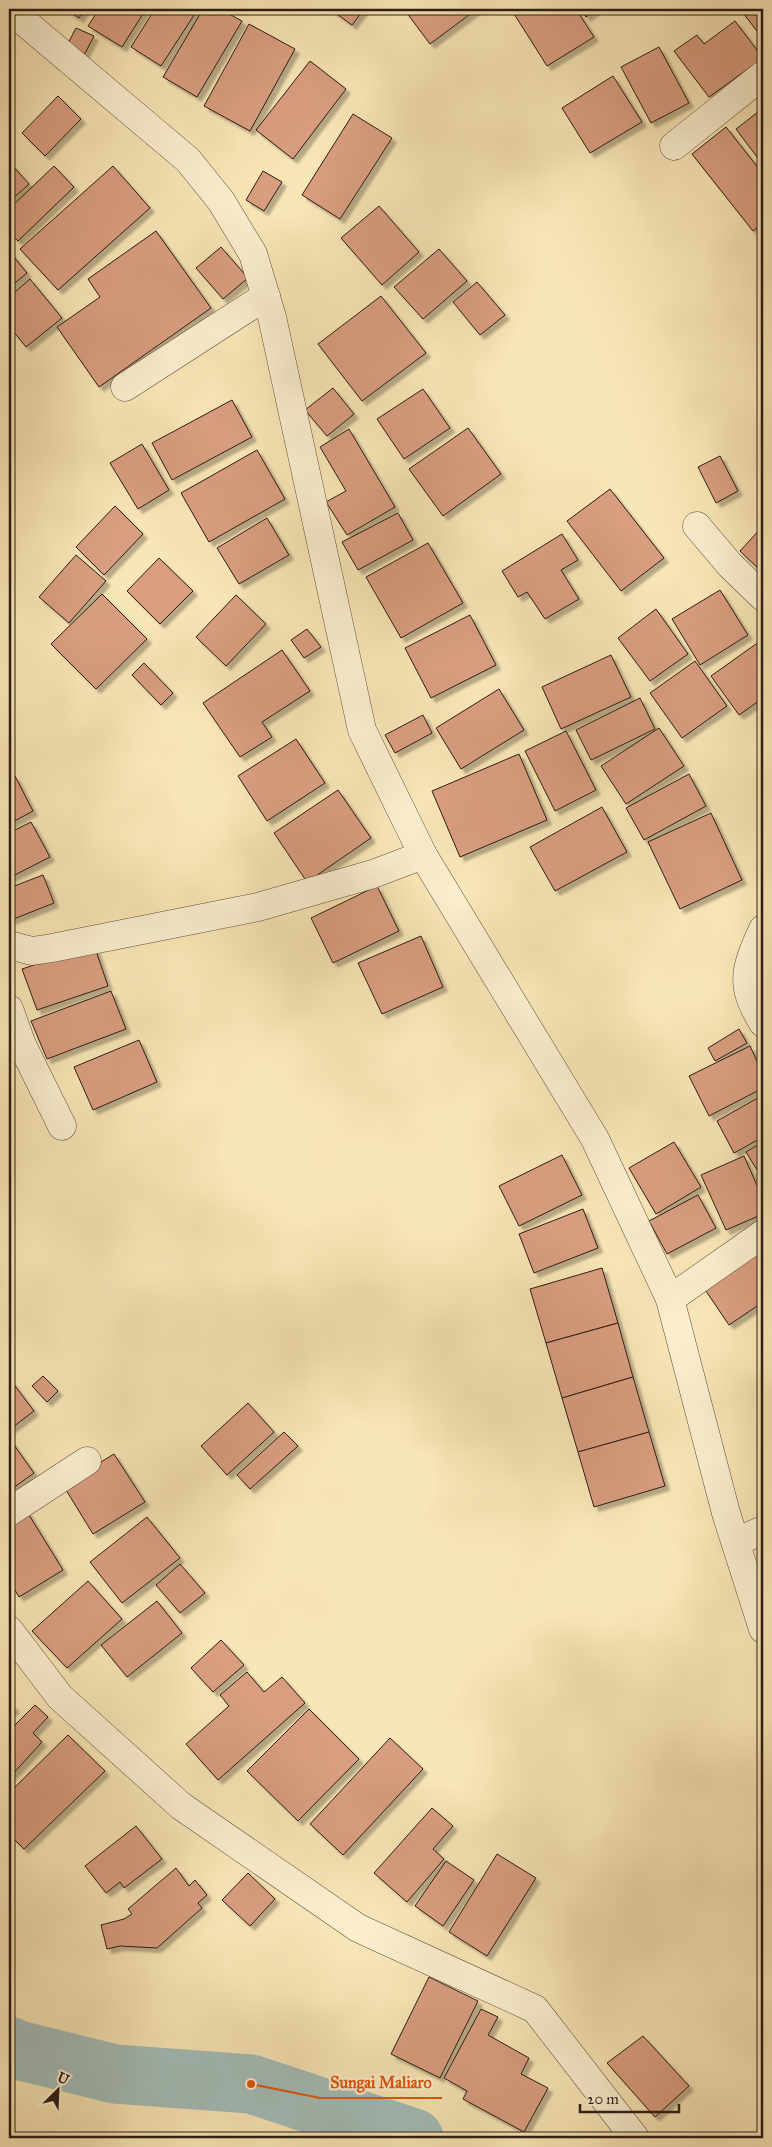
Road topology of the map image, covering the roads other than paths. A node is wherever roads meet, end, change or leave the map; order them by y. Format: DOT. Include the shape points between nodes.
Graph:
graph roads {
  1 [pos="9,9"];
  2 [pos="763,75"];
  3 [pos="674,146"];
  4 [pos="266,296"];
  5 [pos="125,387"];
  6 [pos="698,526"];
  7 [pos="763,597"];
  8 [pos="423,855"];
  9 [pos="763,929"];
  10 [pos="9,946"];
  11 [pos="9,1009"];
  12 [pos="763,1023"];
  13 [pos="62,1126"];
  14 [pos="763,1234"];
  15 [pos="670,1299"];
  16 [pos="88,1461"];
  17 [pos="9,1512"];
  18 [pos="763,1530"];
  19 [pos="736,1542"];
  20 [pos="763,1629"];
  21 [pos="9,1630"];
  22 [pos="635,2138"];
  1 -- 4 [label="street" via="188,160 221,201 253,254"];
  2 -- 3 [label="street"];
  4 -- 5 [label="street"];
  4 -- 8 [label="street" via="362,730"];
  6 -- 7 [label="street" via="730,565"];
  8 -- 10 [label="street" via="373,874 258,907 52,948 32,950"];
  8 -- 15 [label="street" via="595,1139"];
  9 -- 12 [label="street" via="748,966 747,986 751,1003"];
  11 -- 13 [label="street" via="22,1044"];
  14 -- 15 [label="street"];
  15 -- 19 [label="street"];
  16 -- 17 [label="street"];
  18 -- 19 [label="street"];
  19 -- 20 [label="street"];
  21 -- 22 [label="street" via="60,1698 181,1806 358,1928 535,2010"];
}
